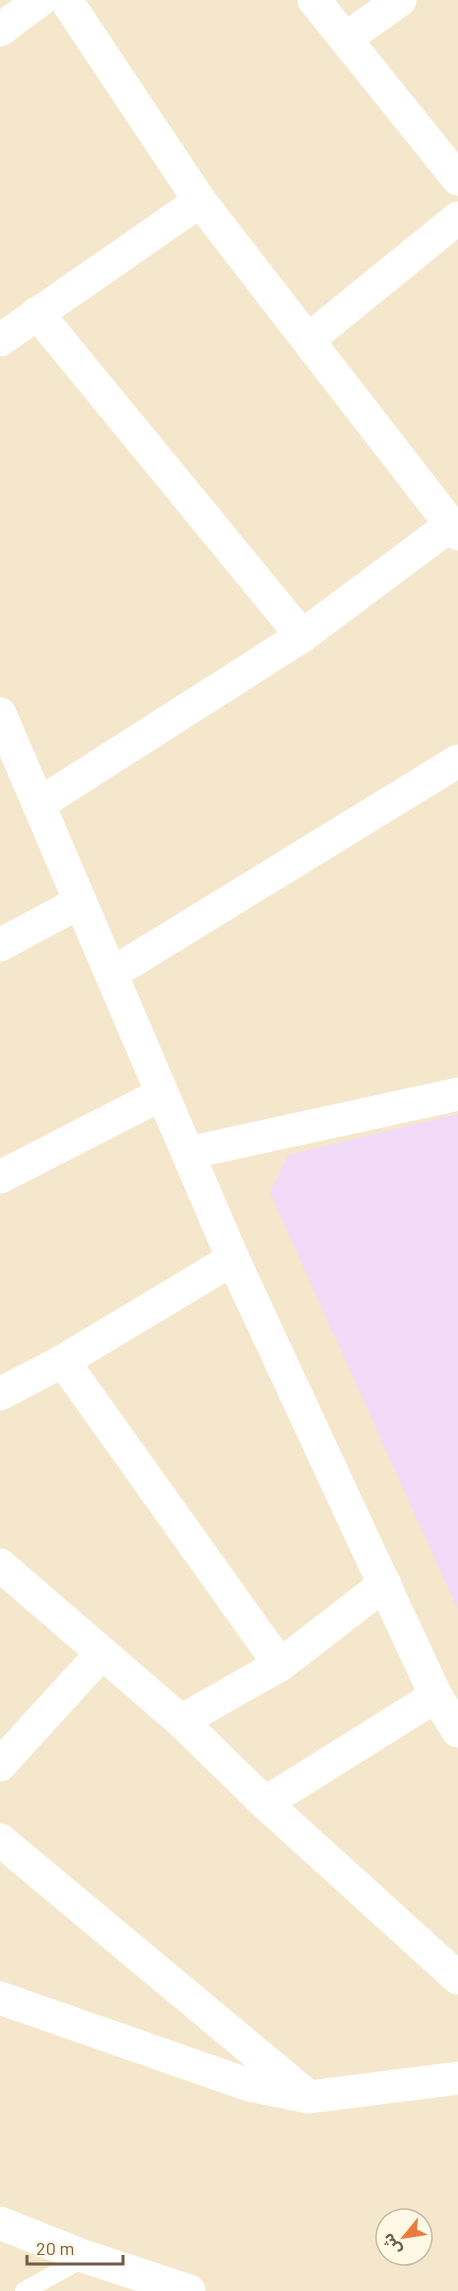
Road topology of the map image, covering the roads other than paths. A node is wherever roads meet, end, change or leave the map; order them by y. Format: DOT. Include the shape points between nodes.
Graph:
graph roads {
  1 [pos="40,0"];
  2 [pos="66,0"];
  3 [pos="314,0"];
  4 [pos="400,0"];
  5 [pos="0,30"];
  6 [pos="345,39"];
  7 [pos="458,179"];
  8 [pos="200,201"];
  9 [pos="458,218"];
  10 [pos="37,313"];
  11 [pos="0,340"];
  12 [pos="308,340"];
  13 [pos="454,530"];
  14 [pos="302,636"];
  15 [pos="0,714"];
  16 [pos="458,761"];
  17 [pos="39,804"];
  18 [pos="80,902"];
  19 [pos="0,945"];
  20 [pos="111,974"];
  21 [pos="162,1094"];
  22 [pos="458,1094"];
  23 [pos="188,1153"];
  24 [pos="0,1177"];
  25 [pos="233,1259"];
  26 [pos="63,1361"];
  27 [pos="0,1394"];
  28 [pos="0,1565"];
  29 [pos="385,1584"];
  30 [pos="102,1653"];
  31 [pos="280,1665"];
  32 [pos="436,1696"];
  33 [pos="181,1721"];
  34 [pos="458,1731"];
  35 [pos="0,1765"];
  36 [pos="265,1803"];
  37 [pos="0,1840"];
  38 [pos="458,1978"];
  39 [pos="0,1998"];
  40 [pos="458,2078"];
  41 [pos="309,2097"];
  42 [pos="0,2223"];
  43 [pos="86,2257"];
  44 [pos="24,2291"];
  45 [pos="189,2291"];
  1 -- 5 [label="street"];
  2 -- 8 [label="street"];
  3 -- 6 [label="street"];
  4 -- 6 [label="street"];
  6 -- 7 [label="street"];
  8 -- 10 [label="street"];
  8 -- 12 [label="street"];
  9 -- 12 [label="street"];
  10 -- 11 [label="street"];
  10 -- 14 [label="street"];
  12 -- 13 [label="street"];
  13 -- 14 [label="street"];
  14 -- 17 [label="street"];
  15 -- 17 [label="street"];
  16 -- 20 [label="street"];
  17 -- 18 [label="street"];
  18 -- 19 [label="street"];
  18 -- 20 [label="street"];
  20 -- 21 [label="street"];
  21 -- 23 [label="street"];
  21 -- 24 [label="street"];
  22 -- 23 [label="street"];
  23 -- 25 [label="street"];
  25 -- 26 [label="street"];
  25 -- 29 [label="street"];
  26 -- 27 [label="street"];
  26 -- 31 [label="street"];
  28 -- 30 [label="street"];
  29 -- 31 [label="street"];
  29 -- 32 [label="street"];
  30 -- 33 [label="street"];
  30 -- 35 [label="street"];
  31 -- 33 [label="street"];
  32 -- 34 [label="street"];
  32 -- 36 [label="street"];
  33 -- 36 [label="street"];
  36 -- 38 [label="street"];
  37 -- 41 [label="street"];
  39 -- 41 [label="street" via="249,2085"];
  40 -- 41 [label="street"];
  42 -- 43 [label="street"];
  43 -- 44 [label="lane"];
  43 -- 45 [label="street"];
}
